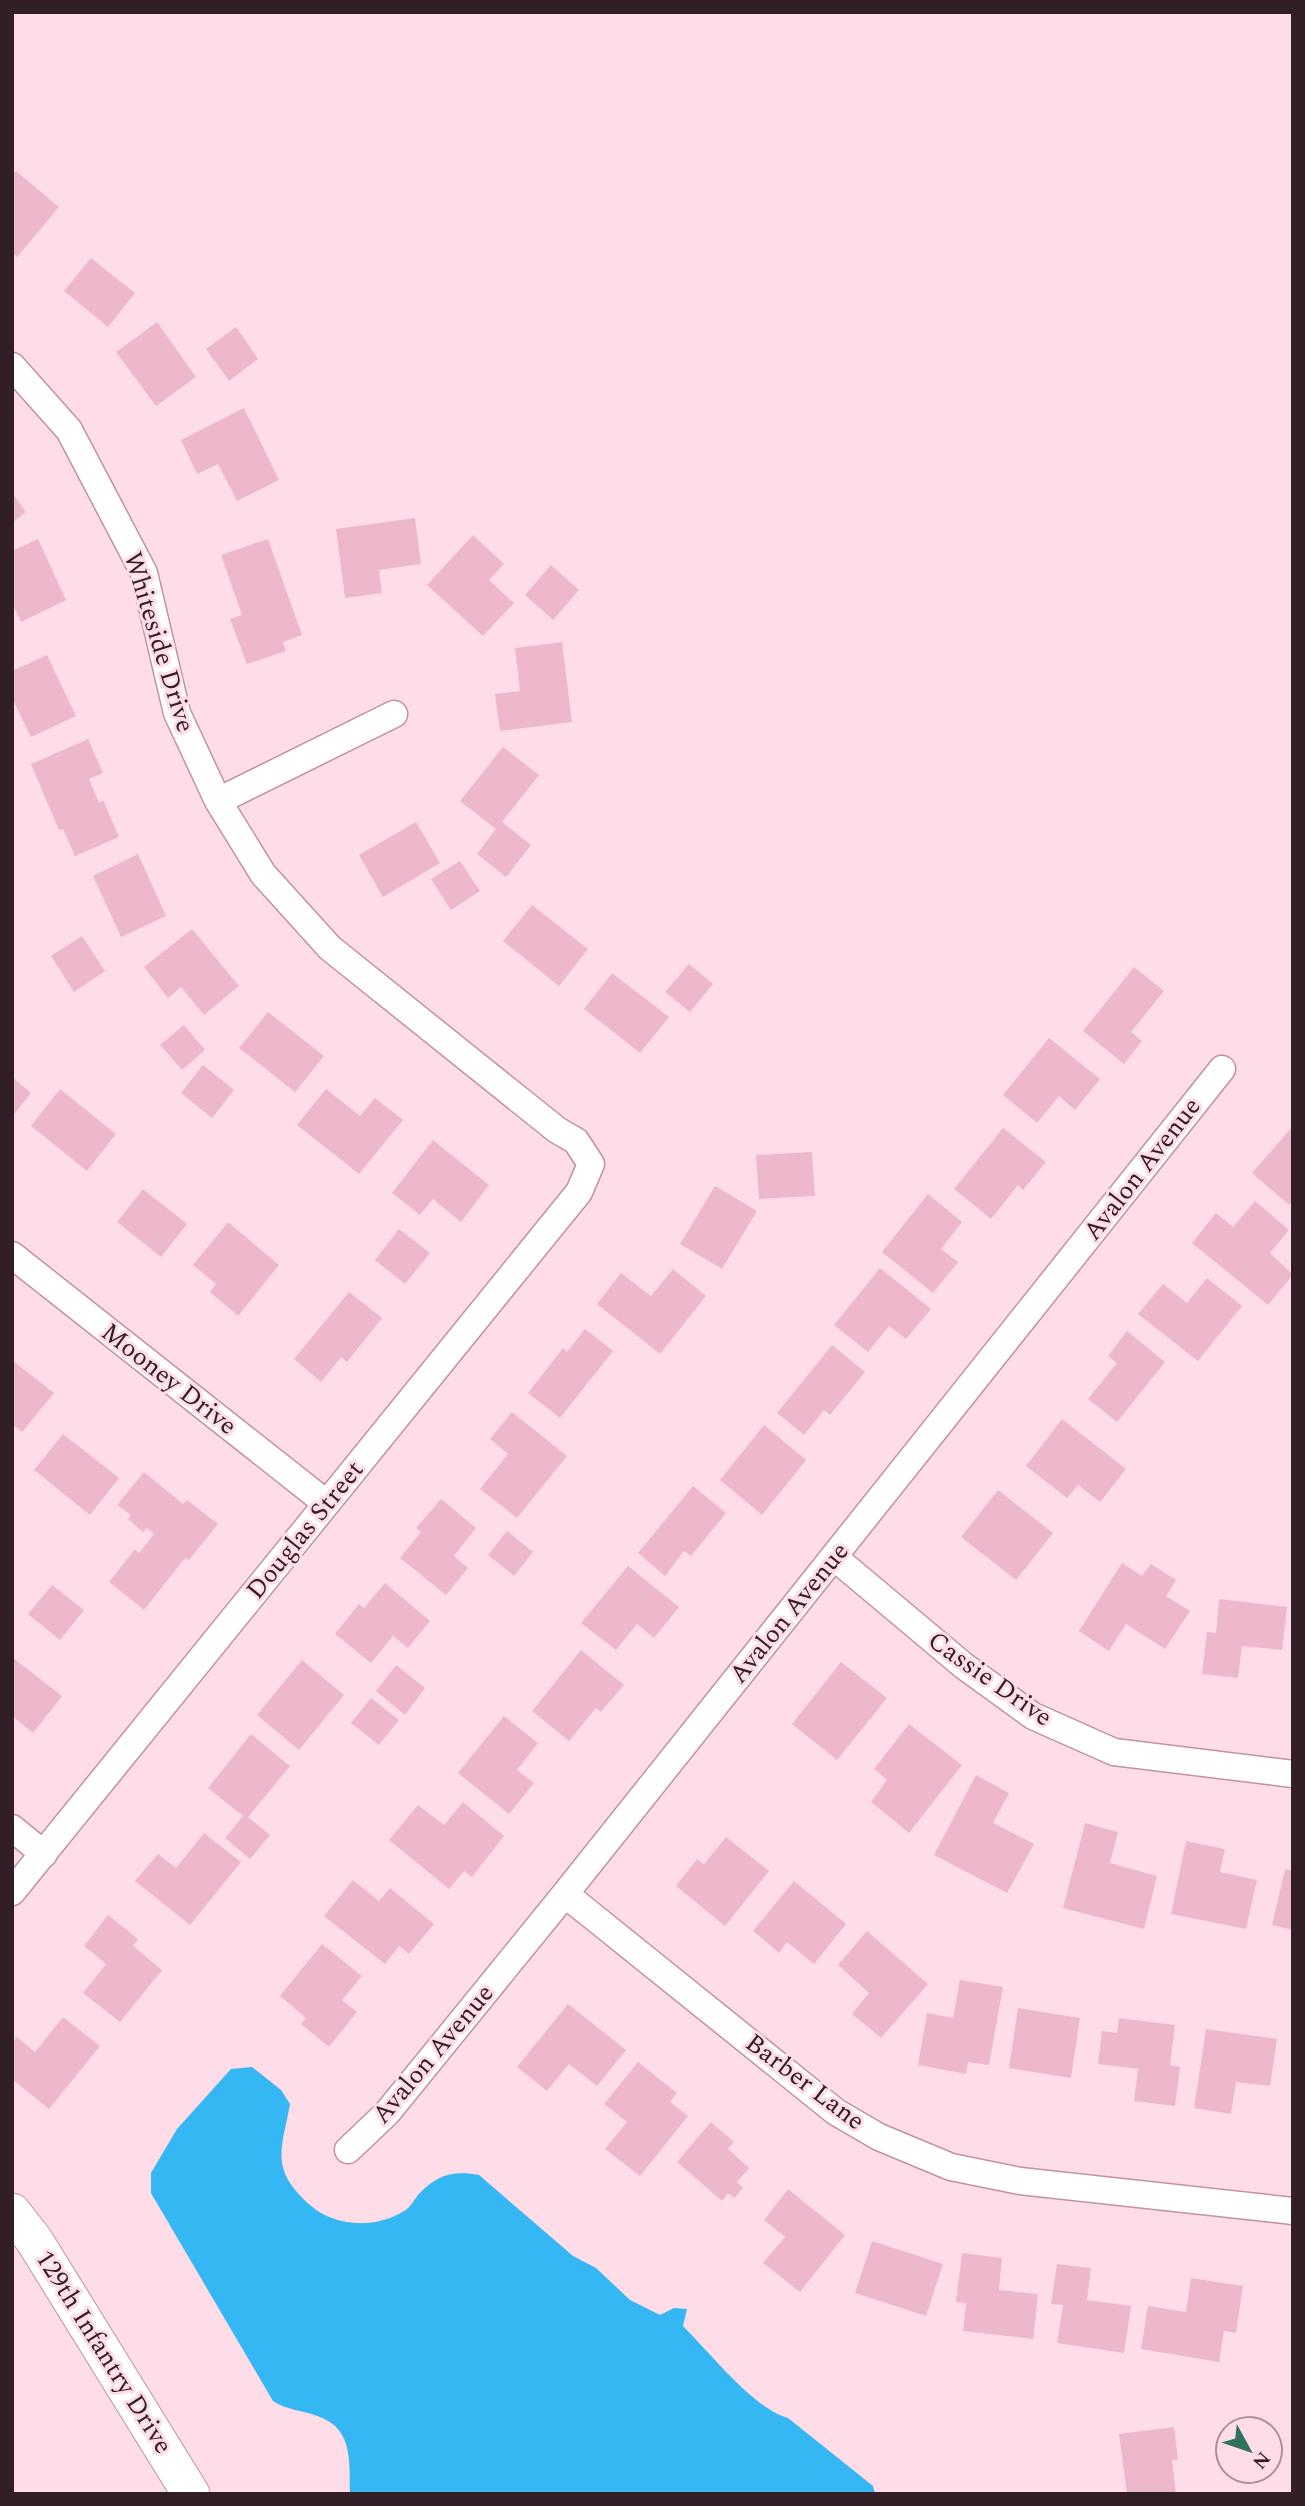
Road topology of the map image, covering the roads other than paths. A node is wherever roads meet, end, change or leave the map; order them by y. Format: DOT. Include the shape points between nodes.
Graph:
graph roads {
  1 [pos="12,366"];
  2 [pos="394,714"];
  3 [pos="218,801"];
  4 [pos="1222,1069"];
  5 [pos="591,1164"];
  6 [pos="12,1255"];
  7 [pos="326,1503"];
  8 [pos="834,1557"];
  9 [pos="1293,1774"];
  10 [pos="12,1828"];
  11 [pos="44,1854"];
  12 [pos="12,1892"];
  13 [pos="565,1894"];
  14 [pos="348,2150"];
  15 [pos="1293,2211"];
  16 [pos="12,2213"];
  17 [pos="191,2494"];
  1 -- 3 [label="street, Whiteside Drive" via="69,430 144,573 177,713"];
  2 -- 3 [label="street"];
  3 -- 5 [label="street, Whiteside Drive" via="263,874 330,948 576,1141"];
  4 -- 8 [label="street, Avalon Avenue"];
  5 -- 7 [label="street, Douglas Street" via="579,1192"];
  6 -- 7 [label="street, Mooney Drive"];
  7 -- 11 [label="street, Douglas Street"];
  8 -- 9 [label="street, Cassie Drive" via="964,1666 1033,1716 1114,1752"];
  8 -- 13 [label="street, Avalon Avenue"];
  10 -- 11 [label="street"];
  11 -- 12 [label="street, Douglas Street"];
  13 -- 14 [label="street, Avalon Avenue" via="387,2113"];
  13 -- 15 [label="street, Barber Lane" via="836,2112 879,2137 951,2167 1020,2181"];
  16 -- 17 [label="street, 129th Infantry Drive" via="34,2239"];
}
